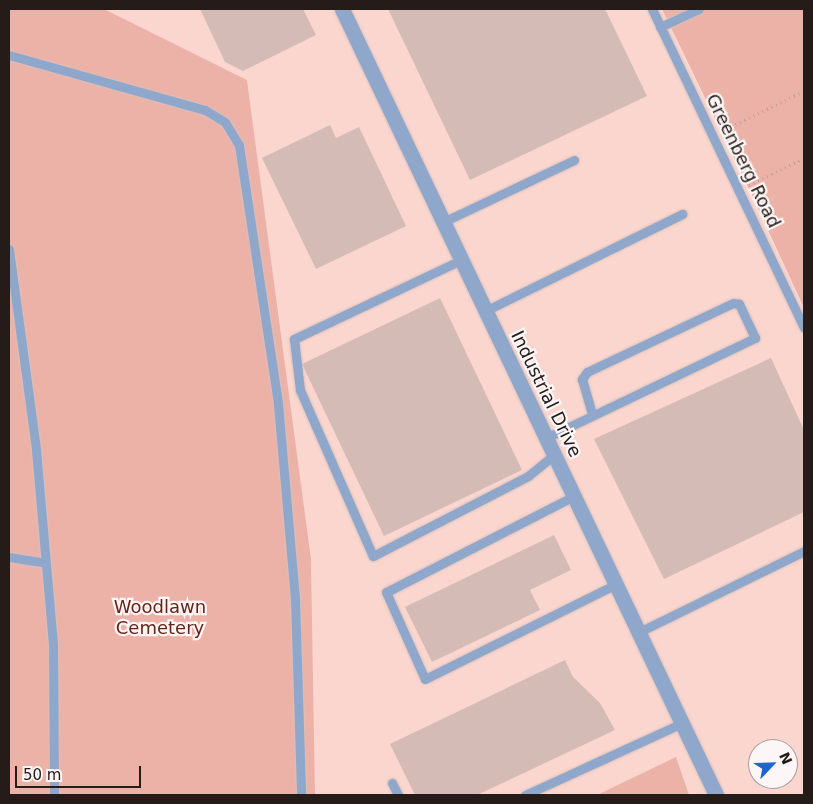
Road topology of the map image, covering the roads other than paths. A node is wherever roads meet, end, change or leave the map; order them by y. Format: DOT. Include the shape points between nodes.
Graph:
graph roads {
  1 [pos="342,9"];
  2 [pos="652,9"];
  3 [pos="699,9"];
  4 [pos="660,27"];
  5 [pos="9,55"];
  6 [pos="574,160"];
  7 [pos="682,214"];
  8 [pos="443,222"];
  9 [pos="9,249"];
  10 [pos="461,260"];
  11 [pos="485,311"];
  12 [pos="804,328"];
  13 [pos="592,414"];
  14 [pos="546,438"];
  15 [pos="554,455"];
  16 [pos="574,496"];
  17 [pos="804,552"];
  18 [pos="9,557"];
  19 [pos="45,563"];
  20 [pos="616,584"];
  21 [pos="639,632"];
  22 [pos="682,723"];
  23 [pos="392,783"];
  24 [pos="54,795"];
  25 [pos="301,795"];
  26 [pos="398,795"];
  27 [pos="525,795"];
  28 [pos="716,795"];
  1 -- 8 [label="street, Industrial Drive"];
  2 -- 4 [label="lane, Greenberg Road"];
  3 -- 4 [label="lane"];
  4 -- 12 [label="lane, Greenberg Road"];
  5 -- 25 [label="lane" via="205,110 225,122 239,145 278,404 295,600"];
  6 -- 8 [label="lane"];
  7 -- 11 [label="lane"];
  8 -- 10 [label="street, Industrial Drive"];
  9 -- 19 [label="lane" via="35,441"];
  10 -- 11 [label="street, Industrial Drive"];
  10 -- 15 [label="lane" via="294,339 300,390 372,556 528,476"];
  11 -- 14 [label="street, Industrial Drive"];
  13 -- 13 [label="lane" via="755,338 739,304 733,303 587,372 582,379"];
  13 -- 14 [label="lane"];
  14 -- 15 [label="street, Industrial Drive"];
  15 -- 16 [label="street, Industrial Drive"];
  16 -- 20 [label="street, Industrial Drive"];
  16 -- 20 [label="lane" via="386,592 425,679"];
  17 -- 21 [label="lane"];
  18 -- 19 [label="lane"];
  19 -- 24 [label="lane" via="53,644"];
  20 -- 21 [label="street, Industrial Drive"];
  21 -- 22 [label="street, Industrial Drive"];
  22 -- 27 [label="lane"];
  22 -- 28 [label="street, Industrial Drive"];
  23 -- 26 [label="lane"];
}
